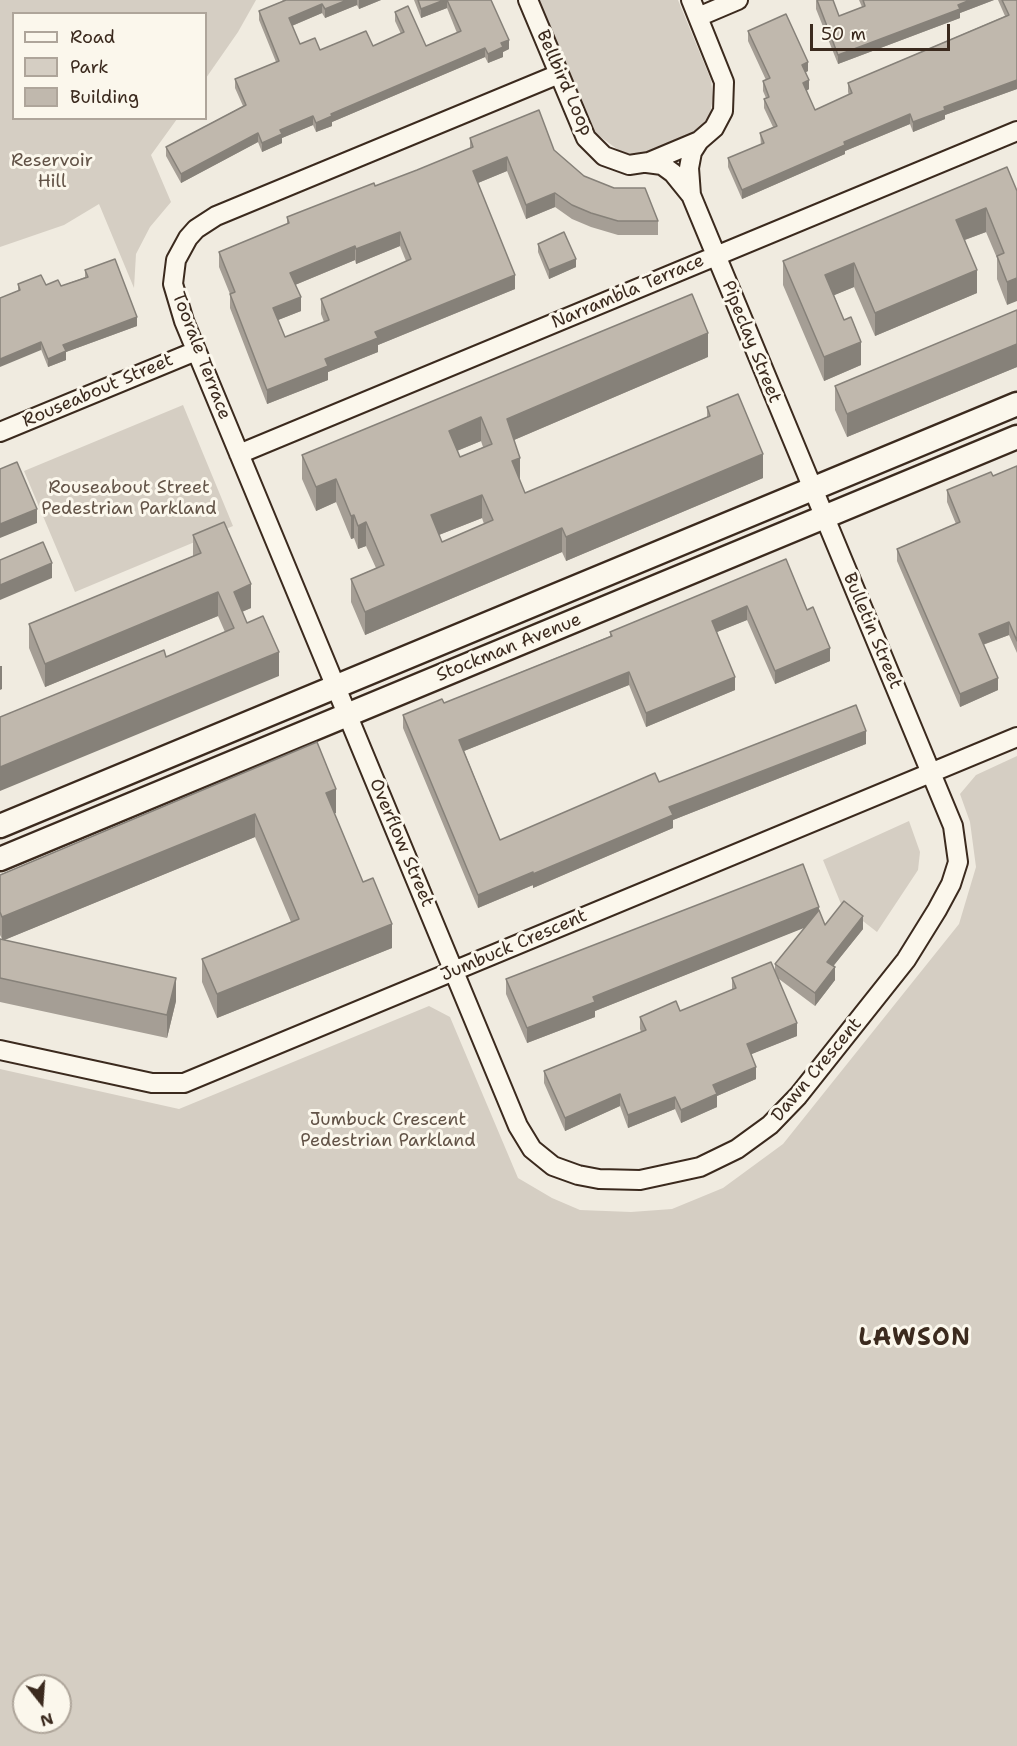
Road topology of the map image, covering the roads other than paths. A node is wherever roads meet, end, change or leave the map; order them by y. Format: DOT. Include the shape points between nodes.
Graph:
graph roads {
  1 [pos="528,0"];
  2 [pos="738,0"];
  3 [pos="694,8"];
  4 [pos="559,74"];
  5 [pos="1017,131"];
  6 [pos="699,141"];
  7 [pos="646,163"];
  8 [pos="691,195"];
  9 [pos="716,256"];
  10 [pos="196,351"];
  11 [pos="1017,404"];
  12 [pos="0,432"];
  13 [pos="1017,437"];
  14 [pos="239,454"];
  15 [pos="813,489"];
  16 [pos="824,517"];
  17 [pos="336,687"];
  18 [pos="348,715"];
  19 [pos="1017,738"];
  20 [pos="931,773"];
  21 [pos="0,826"];
  22 [pos="0,860"];
  23 [pos="454,971"];
  24 [pos="0,1050"];
  1 -- 4 [label="street, Bellbird Loop"];
  2 -- 3 [label="street"];
  3 -- 6 [label="street, Bellbird Loop" via="721,72 725,92 719,120"];
  4 -- 7 [label="street, Bellbird Loop" via="582,130 597,151 620,163"];
  4 -- 10 [label="street, Toorale Terrace" via="216,216 196,229 181,249 173,284 178,308"];
  5 -- 9 [label="street, Narrambla Terrace"];
  6 -- 7 [label="street, Bellbird Loop"];
  6 -- 8 [label="street, Pipeclay Street" via="688,168"];
  7 -- 8 [label="street, Pipeclay Street" via="662,165"];
  8 -- 9 [label="street, Pipeclay Street"];
  9 -- 14 [label="street, Narrambla Terrace"];
  9 -- 15 [label="street, Pipeclay Street"];
  10 -- 12 [label="street, Rouseabout Street"];
  10 -- 14 [label="street, Toorale Terrace"];
  11 -- 15 [label="street, Stockman Avenue"];
  13 -- 16 [label="street, Stockman Avenue"];
  14 -- 17 [label="street, Toorale Terrace"];
  15 -- 16 [label="street, Bulletin Street"];
  15 -- 17 [label="street, Stockman Avenue"];
  16 -- 18 [label="street, Stockman Avenue"];
  16 -- 20 [label="street, Bulletin Street"];
  17 -- 18 [label="street, Toorale Terrace"];
  17 -- 21 [label="street, Stockman Avenue"];
  18 -- 22 [label="street, Stockman Avenue"];
  18 -- 23 [label="street, Overflow Street"];
  19 -- 20 [label="street, Jumbuck Crescent"];
  20 -- 23 [label="street, Jumbuck Crescent"];
  20 -- 23 [label="street, Dawn Crescent" via="953,826 958,850 955,873 937,910 906,960 785,1111 737,1149 700,1167 660,1177 619,1180 572,1174 542,1158 518,1126"];
  23 -- 24 [label="street, Jumbuck Crescent" via="174,1084 152,1083"];
}
